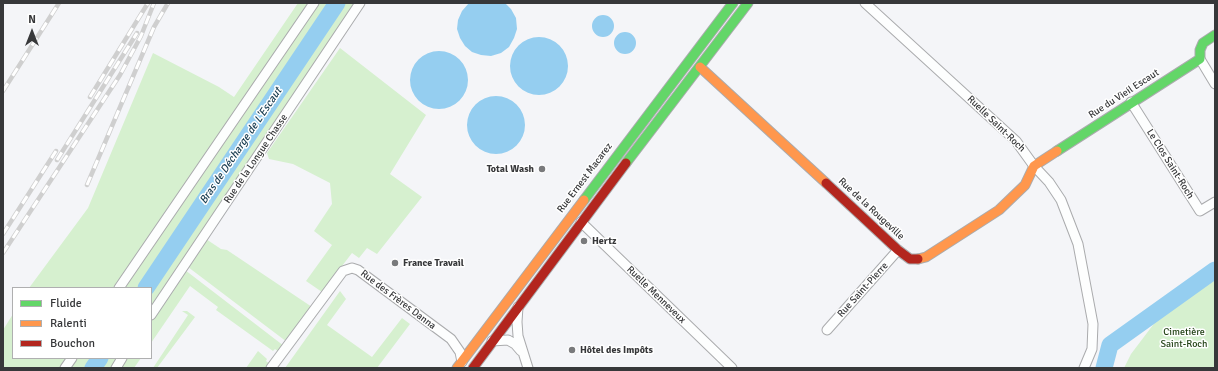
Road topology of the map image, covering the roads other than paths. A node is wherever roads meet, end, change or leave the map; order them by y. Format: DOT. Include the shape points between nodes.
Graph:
graph roads {
  1 [pos="314,3"];
  2 [pos="360,3"];
  3 [pos="733,3"];
  4 [pos="748,3"];
  5 [pos="865,3"];
  6 [pos="1215,35"];
  7 [pos="1200,59"];
  8 [pos="700,67"];
  9 [pos="1215,84"];
  10 [pos="1131,102"];
  11 [pos="1034,166"];
  12 [pos="1215,202"];
  13 [pos="581,222"];
  14 [pos="898,250"];
  15 [pos="121,287"];
  16 [pos="519,305"];
  17 [pos="152,314"];
  18 [pos="827,330"];
  19 [pos="492,342"];
  20 [pos="523,356"];
  21 [pos="71,359"];
  22 [pos="121,359"];
  23 [pos="459,365"];
  24 [pos="65,368"];
  25 [pos="116,368"];
  26 [pos="271,368"];
  27 [pos="473,368"];
  28 [pos="528,368"];
  29 [pos="732,368"];
  30 [pos="1084,368"];
  1 -- 15 [label="street"];
  2 -- 17 [label="street, Rue de la Longue Chasse"];
  3 -- 23 [label="main road, Rue Ernest Macarez"];
  4 -- 8 [label="main road"];
  5 -- 11 [label="street, Ruelle Saint-Roch" via="1016,142"];
  6 -- 7 [label="main road" via="1203,43"];
  7 -- 9 [label="street"];
  7 -- 10 [label="main road, Rue du Vieil Escaut"];
  8 -- 13 [label="main road"];
  8 -- 14 [label="main road, Rue de la Rougeville"];
  10 -- 11 [label="main road, Rue du Vieil Escaut"];
  10 -- 12 [label="street, Le Clos Saint-Roch" via="1200,212"];
  11 -- 14 [label="main road, Rue de la Rougeville" via="1024,186 999,210 922,259 910,259"];
  11 -- 30 [label="street, Ruelle Saint-Roch" via="1061,200 1078,244 1093,330 1092,349"];
  13 -- 16 [label="main road"];
  13 -- 29 [label="street, Ruelle Menneveux"];
  14 -- 18 [label="street, Rue Saint-Pierre"];
  16 -- 19 [label="main road"];
  16 -- 20 [label="street" via="518,330"];
  19 -- 20 [label="street" via="504,339 512,342"];
  19 -- 27 [label="main road"];
  20 -- 28 [label="street"];
  21 -- 24 [label="street"];
  22 -- 25 [label="street"];
  23 -- 26 [label="street, Rue des Frères Danna" via="460,352 451,339 358,270 349,268 343,271"];
}
